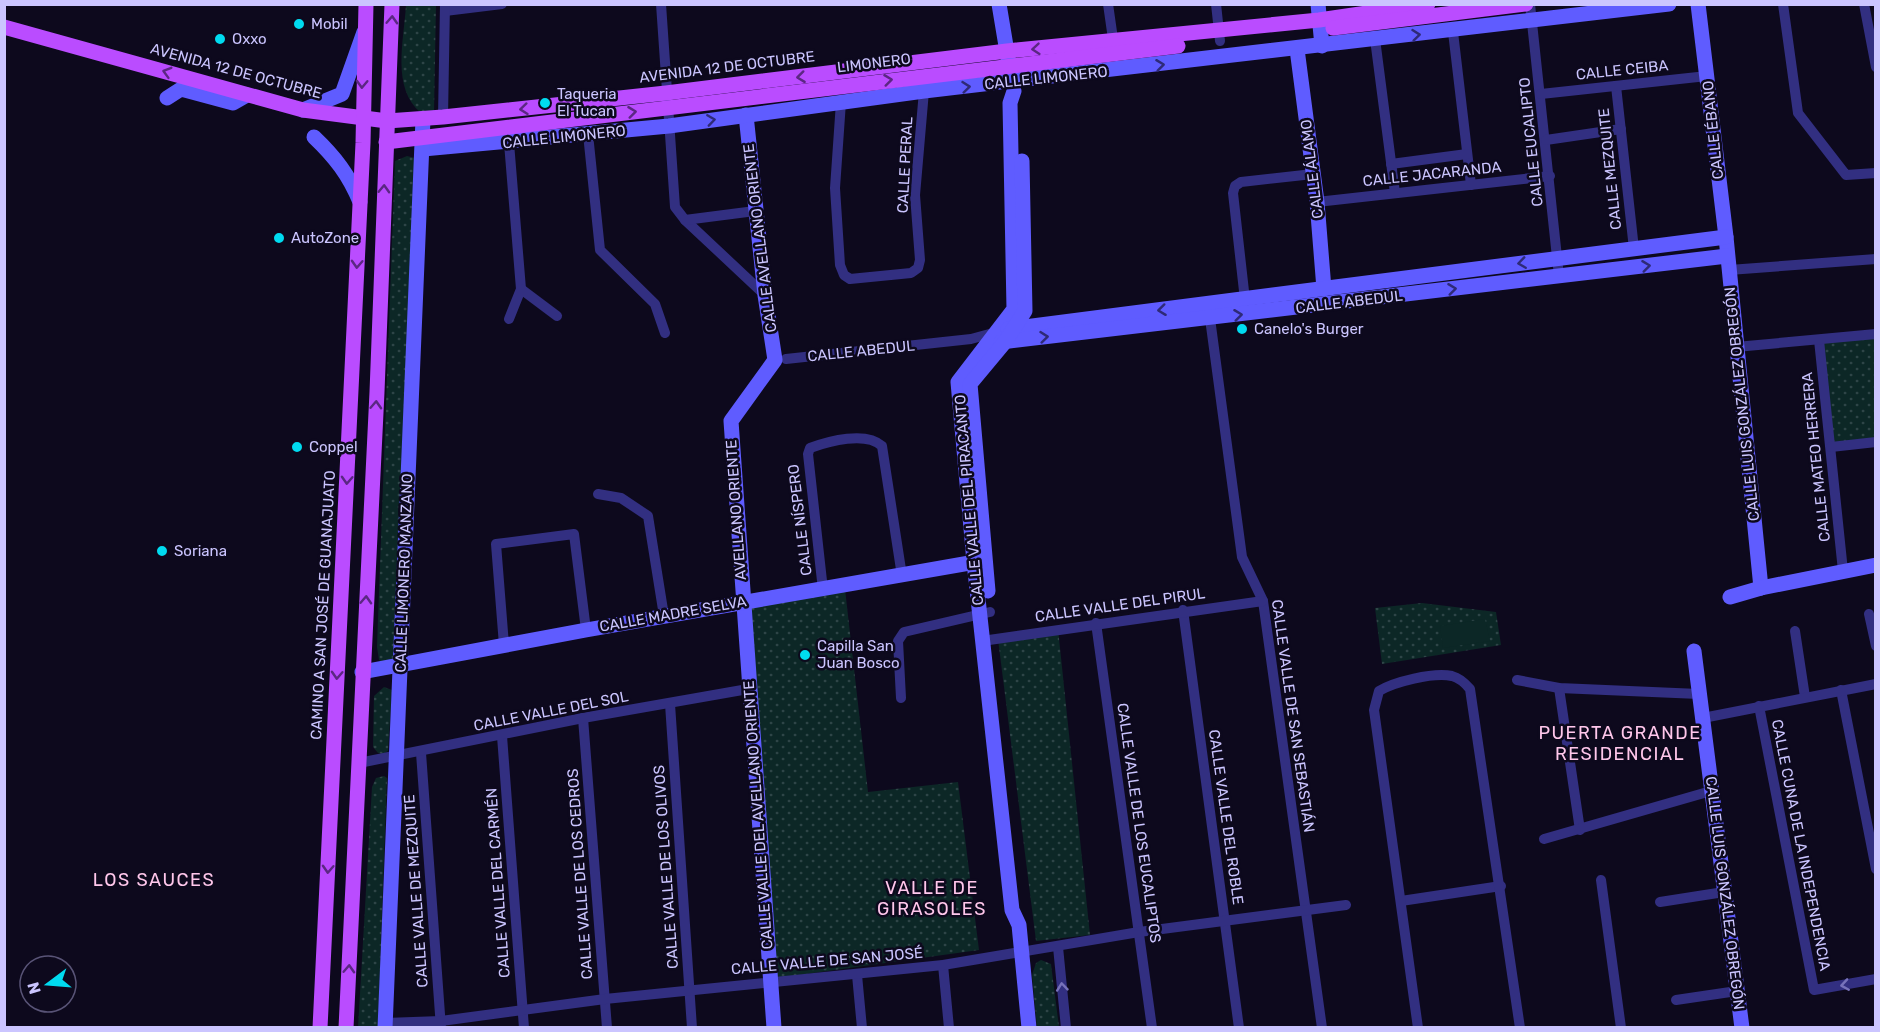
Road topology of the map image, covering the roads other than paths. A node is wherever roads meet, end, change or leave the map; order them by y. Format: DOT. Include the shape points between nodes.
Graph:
graph roads {
  1 [pos="366,4"];
  2 [pos="392,4"];
  3 [pos="502,4"];
  4 [pos="662,4"];
  5 [pos="999,4"];
  6 [pos="1108,4"];
  7 [pos="1216,4"];
  8 [pos="1528,4"];
  9 [pos="1669,4"];
  10 [pos="1698,4"];
  11 [pos="1783,4"];
  12 [pos="1864,4"];
  13 [pos="445,8"];
  14 [pos="1426,8"];
  15 [pos="1319,18"];
  16 [pos="1532,21"];
  17 [pos="4,27"];
  18 [pos="364,32"];
  19 [pos="1453,32"];
  20 [pos="1220,36"];
  21 [pos="1375,39"];
  22 [pos="1322,46"];
  23 [pos="1114,48"];
  24 [pos="1297,49"];
  25 [pos="1008,58"];
  26 [pos="1875,67"];
  27 [pos="1707,76"];
  28 [pos="1616,86"];
  29 [pos="1014,87"];
  30 [pos="924,92"];
  31 [pos="247,94"];
  32 [pos="1541,94"];
  33 [pos="166,98"];
  34 [pos="667,100"];
  35 [pos="841,102"];
  36 [pos="303,110"];
  37 [pos="746,115"];
  38 [pos="443,117"];
  39 [pos="361,118"];
  40 [pos="423,119"];
  41 [pos="387,121"];
  42 [pos="669,126"];
  43 [pos="1621,129"];
  44 [pos="588,134"];
  45 [pos="314,137"];
  46 [pos="1546,140"];
  47 [pos="386,142"];
  48 [pos="422,143"];
  49 [pos="509,143"];
  50 [pos="1467,154"];
  51 [pos="1391,164"];
  52 [pos="1875,172"];
  53 [pos="1313,174"];
  54 [pos="1550,176"];
  55 [pos="1471,185"];
  56 [pos="1395,193"];
  57 [pos="360,202"];
  58 [pos="1317,202"];
  59 [pos="755,211"];
  60 [pos="685,220"];
  61 [pos="1725,237"];
  62 [pos="1634,249"];
  63 [pos="1557,258"];
  64 [pos="1875,259"];
  65 [pos="1728,263"];
  66 [pos="1559,276"];
  67 [pos="1408,278"];
  68 [pos="521,289"];
  69 [pos="1324,289"];
  70 [pos="1410,294"];
  71 [pos="765,295"];
  72 [pos="1245,300"];
  73 [pos="1302,300"];
  74 [pos="1210,312"];
  75 [pos="557,316"];
  76 [pos="509,319"];
  77 [pos="1015,328"];
  78 [pos="665,333"];
  79 [pos="1875,334"];
  80 [pos="989,339"];
  81 [pos="1819,340"];
  82 [pos="1736,347"];
  83 [pos="780,360"];
  84 [pos="1875,442"];
  85 [pos="1831,447"];
  86 [pos="598,494"];
  87 [pos="979,561"];
  88 [pos="1875,565"];
  89 [pos="1843,570"];
  90 [pos="902,576"];
  91 [pos="1761,588"];
  92 [pos="823,590"];
  93 [pos="1730,597"];
  94 [pos="1263,601"];
  95 [pos="742,602"];
  96 [pos="1184,610"];
  97 [pos="985,613"];
  98 [pos="1869,614"];
  99 [pos="664,616"];
  100 [pos="1096,622"];
  101 [pos="586,630"];
  102 [pos="1795,631"];
  103 [pos="987,641"];
  104 [pos="504,645"];
  105 [pos="1875,646"];
  106 [pos="1694,651"];
  107 [pos="400,666"];
  108 [pos="362,672"];
  109 [pos="1517,680"];
  110 [pos="1875,684"];
  111 [pos="1559,688"];
  112 [pos="748,689"];
  113 [pos="1841,690"];
  114 [pos="1700,694"];
  115 [pos="1805,697"];
  116 [pos="901,698"];
  117 [pos="670,704"];
  118 [pos="1760,706"];
  119 [pos="583,718"];
  120 [pos="1703,718"];
  121 [pos="502,736"];
  122 [pos="421,753"];
  123 [pos="396,757"];
  124 [pos="359,763"];
  125 [pos="1711,791"];
  126 [pos="1580,830"];
  127 [pos="1544,838"];
  128 [pos="1875,869"];
  129 [pos="1601,880"];
  130 [pos="1501,886"];
  131 [pos="1724,892"];
  132 [pos="1401,901"];
  133 [pos="1660,902"];
  134 [pos="1347,905"];
  135 [pos="1306,910"];
  136 [pos="1225,921"];
  137 [pos="1139,932"];
  138 [pos="1058,947"];
  139 [pos="1021,950"];
  140 [pos="943,965"];
  141 [pos="856,975"];
  142 [pos="1875,980"];
  143 [pos="771,981"];
  144 [pos="689,991"];
  145 [pos="1737,991"];
  146 [pos="605,999"];
  147 [pos="1676,1000"];
  148 [pos="523,1011"];
  149 [pos="441,1024"];
  150 [pos="385,1025"];
  151 [pos="320,1028"];
  152 [pos="346,1028"];
  153 [pos="525,1028"];
  154 [pos="607,1028"];
  155 [pos="692,1028"];
  156 [pos="774,1028"];
  157 [pos="862,1028"];
  158 [pos="949,1028"];
  159 [pos="1029,1028"];
  160 [pos="1066,1028"];
  161 [pos="1152,1028"];
  162 [pos="1239,1028"];
  163 [pos="1322,1028"];
  164 [pos="1418,1028"];
  165 [pos="1520,1028"];
  166 [pos="1622,1028"];
  167 [pos="1742,1028"];
  1 -- 18 [label="main road, CAMINO A SAN JOSÉ DE GUANAJUATO"];
  41 -- 2 [label="main road, one-way"];
  3 -- 13 [label="street"];
  4 -- 34 [label="street"];
  5 -- 25 [label="street"];
  6 -- 23 [label="street"];
  7 -- 20 [label="street"];
  8 -- 14 [label="main road, AVENIDA 12 DE OCTUBRE"];
  8 -- 16 [label="street, CALLE EUCALIPTO"];
  9 -- 16 [label="street, CALLE LIMONERO"];
  10 -- 27 [label="street, CALLE ÉBANO"];
  11 -- 52 [label="street" via="1798,113 1846,176"];
  12 -- 26 [label="street"];
  13 -- 38 [label="street"];
  14 -- 15 [label="main road, AVENIDA 12 DE OCTUBRE"];
  15 -- 20 [label="main road, AVENIDA 12 DE OCTUBRE"];
  15 -- 22 [label="street"];
  16 -- 19 [label="street, CALLE LIMONERO"];
  16 -- 32 [label="street, CALLE EUCALIPTO"];
  31 -- 17 [label="main road, AVENIDA 12 DE OCTUBRE, one-way"];
  18 -- 36 [label="street" via="342,94"];
  18 -- 39 [label="main road, CAMINO A SAN JOSÉ DE GUANAJUATO, one-way"];
  21 -- 19 [label="street, CALLE LIMONERO, one-way"];
  19 -- 50 [label="street"];
  20 -- 23 [label="main road, AVENIDA 12 DE OCTUBRE"];
  21 -- 22 [label="street, CALLE LIMONERO"];
  21 -- 51 [label="street"];
  22 -- 24 [label="street, CALLE LIMONERO"];
  23 -- 25 [label="main road, AVENIDA 12 DE OCTUBRE"];
  29 -- 24 [label="street, CALLE LIMONERO, one-way"];
  24 -- 53 [label="street, CALLE ÁLAMO"];
  25 -- 29 [label="street"];
  25 -- 34 [label="main road, AVENIDA 12 DE OCTUBRE"];
  27 -- 28 [label="street, CALLE CEIBA"];
  27 -- 61 [label="street, CALLE ÉBANO"];
  28 -- 32 [label="street, CALLE CEIBA"];
  28 -- 43 [label="street, CALLE MEZQUITE"];
  30 -- 29 [label="street, CALLE LIMONERO, one-way"];
  29 -- 77 [label="street, CALLE VALLE DEL PIRACANTO" via="1020,103 1025,299 1025,311"];
  29 -- 80 [label="street, CALLE VALLE DEL PIRACANTO" via="1010,103 1014,309"];
  30 -- 35 [label="street, CALLE LIMONERO"];
  30 -- 35 [label="street, CALLE PERAL" via="915,195 918,268 911,273 876,278 850,279 840,265 835,188"];
  31 -- 33 [label="street" via="233,103 181,89"];
  31 -- 36 [label="main road, AVENIDA 12 DE OCTUBRE"];
  32 -- 46 [label="street, CALLE EUCALIPTO"];
  34 -- 38 [label="main road, AVENIDA 12 DE OCTUBRE, one-way"];
  34 -- 42 [label="street"];
  48 -- 34 [label="main road, one-way"];
  35 -- 37 [label="street, CALLE LIMONERO"];
  36 -- 39 [label="main road, AVENIDA 12 DE OCTUBRE"];
  42 -- 37 [label="street, CALLE LIMONERO, one-way"];
  37 -- 59 [label="street, CALLE AVELLANO ORIENTE"];
  38 -- 40 [label="main road, AVENIDA 12 DE OCTUBRE"];
  39 -- 41 [label="main road, AVENIDA 12 DE OCTUBRE"];
  39 -- 57 [label="main road, CAMINO A SAN JOSÉ DE GUANAJUATO"];
  40 -- 41 [label="main road, AVENIDA 12 DE OCTUBRE"];
  40 -- 48 [label="street, CALLE LIMONERO MANZANO"];
  41 -- 47 [label="main road"];
  42 -- 44 [label="street, CALLE LIMONERO"];
  42 -- 60 [label="street" via="675,207"];
  43 -- 46 [label="street"];
  43 -- 62 [label="street, CALLE MEZQUITE"];
  44 -- 49 [label="street, CALLE LIMONERO"];
  44 -- 78 [label="street" via="600,250 655,304"];
  45 -- 57 [label="street" via="340,164"];
  46 -- 54 [label="street, CALLE EUCALIPTO"];
  47 -- 48 [label="main road"];
  108 -- 47 [label="main road, one-way"];
  48 -- 49 [label="street, CALLE LIMONERO"];
  48 -- 107 [label="street, CALLE LIMONERO MANZANO"];
  49 -- 68 [label="street"];
  50 -- 51 [label="street"];
  50 -- 55 [label="street"];
  51 -- 56 [label="street"];
  53 -- 58 [label="street, CALLE ÁLAMO"];
  53 -- 72 [label="street" via="1241,182 1235,186"];
  54 -- 55 [label="street, CALLE JACARANDA"];
  54 -- 63 [label="street, CALLE EUCALIPTO"];
  55 -- 56 [label="street, CALLE JACARANDA"];
  56 -- 58 [label="street, CALLE JACARANDA"];
  57 -- 151 [label="main road, CAMINO A SAN JOSÉ DE GUANAJUATO, one-way"];
  58 -- 69 [label="street, CALLE ÁLAMO"];
  59 -- 60 [label="street"];
  59 -- 71 [label="street, CALLE AVELLANO ORIENTE"];
  60 -- 71 [label="street"];
  61 -- 62 [label="street, CALLE ABEDUL"];
  61 -- 65 [label="street, CALLE ÉBANO"];
  62 -- 63 [label="street, CALLE ABEDUL"];
  63 -- 66 [label="street, CALLE EUCALIPTO"];
  63 -- 67 [label="street, CALLE ABEDUL, one-way"];
  64 -- 65 [label="street"];
  66 -- 65 [label="street, CALLE ABEDUL, one-way"];
  65 -- 82 [label="street, CALLE LUIS GONZÁLEZ OBREGÓN"];
  70 -- 66 [label="street, CALLE ABEDUL, one-way"];
  67 -- 69 [label="street, CALLE ABEDUL"];
  67 -- 70 [label="street"];
  68 -- 75 [label="street"];
  68 -- 76 [label="street"];
  69 -- 73 [label="street, CALLE ABEDUL"];
  70 -- 73 [label="street, CALLE ABEDUL"];
  71 -- 83 [label="street, CALLE AVELLANO ORIENTE"];
  72 -- 73 [label="street, CALLE ABEDUL"];
  72 -- 74 [label="street, CALLE ABEDUL"];
  74 -- 73 [label="street, CALLE ABEDUL, one-way"];
  74 -- 77 [label="street, CALLE ABEDUL, one-way"];
  80 -- 74 [label="street, CALLE ABEDUL, one-way"];
  74 -- 94 [label="street, CALLE VALLE DE SAN SEBASTIÁN" via="1242,557"];
  77 -- 80 [label="street, CALLE VALLE DEL PIRACANTO"];
  79 -- 81 [label="street"];
  80 -- 83 [label="street, CALLE ABEDUL"];
  80 -- 87 [label="street, CALLE VALLE DEL PIRACANTO" via="958,382"];
  81 -- 82 [label="street"];
  81 -- 85 [label="street, CALLE MATEO HERRERA"];
  82 -- 91 [label="street, CALLE LUIS GONZÁLEZ OBREGÓN"];
  83 -- 95 [label="street, AVELLANO ORIENTE" via="731,421"];
  84 -- 85 [label="street"];
  85 -- 89 [label="street, CALLE MATEO HERRERA"];
  86 -- 99 [label="street" via="621,498 648,516"];
  87 -- 90 [label="street, CALLE MADRE SELVA"];
  87 -- 97 [label="street, CALLE VALLE DEL PIRACANTO"];
  88 -- 89 [label="street"];
  89 -- 91 [label="street"];
  90 -- 92 [label="street, CALLE MADRE SELVA"];
  90 -- 92 [label="street, CALLE NÍSPERO" via="882,446 866,438 810,448 808,454"];
  91 -- 93 [label="street"];
  92 -- 95 [label="street, CALLE MADRE SELVA"];
  94 -- 96 [label="street, CALLE VALLE DEL PIRUL"];
  94 -- 135 [label="street, CALLE VALLE DE SAN SEBASTIÁN"];
  95 -- 99 [label="street, CALLE MADRE SELVA"];
  95 -- 112 [label="street, CALLE VALLE DEL AVELLANO ORIENTE"];
  96 -- 100 [label="street, CALLE VALLE DEL PIRUL"];
  96 -- 136 [label="street, CALLE VALLE DEL ROBLE"];
  97 -- 103 [label="street, CALLE VALLE DEL PIRACANTO"];
  97 -- 116 [label="street" via="904,632 898,640"];
  98 -- 105 [label="street"];
  99 -- 101 [label="street, CALLE MADRE SELVA"];
  100 -- 103 [label="street, CALLE VALLE DEL PIRUL"];
  100 -- 137 [label="street, CALLE VALLE DE LOS EUCALIPTOS"];
  101 -- 104 [label="street, CALLE MADRE SELVA"];
  101 -- 104 [label="street" via="574,534 496,544"];
  102 -- 115 [label="street"];
  103 -- 139 [label="street, CALLE VALLE DEL PIRACANTO" via="1012,910 1019,925"];
  104 -- 107 [label="street, CALLE MADRE SELVA"];
  106 -- 114 [label="street, CALLE LUIS GONZÁLEZ OBREGÓN"];
  107 -- 108 [label="street, CALLE MADRE SELVA"];
  107 -- 123 [label="street, CALLE LIMONERO MANZANO"];
  108 -- 124 [label="main road"];
  109 -- 111 [label="street"];
  110 -- 113 [label="street"];
  111 -- 114 [label="street"];
  111 -- 126 [label="street"];
  112 -- 117 [label="street, CALLE VALLE DEL SOL"];
  112 -- 143 [label="street, CALLE VALLE DEL AVELLANO ORIENTE"];
  113 -- 115 [label="street"];
  113 -- 128 [label="street"];
  114 -- 120 [label="street, CALLE LUIS GONZÁLEZ OBREGÓN"];
  115 -- 118 [label="street"];
  117 -- 119 [label="street, CALLE VALLE DEL SOL"];
  117 -- 144 [label="street, CALLE VALLE DE LOS OLIVOS"];
  118 -- 120 [label="street"];
  142 -- 118 [label="street, CALLE CUNA DE LA INDEPENDENCIA, one-way" via="1814,990"];
  119 -- 121 [label="street, CALLE VALLE DEL SOL"];
  119 -- 146 [label="street, CALLE VALLE DE LOS CEDROS"];
  120 -- 125 [label="street, CALLE LUIS GONZÁLEZ OBREGÓN"];
  121 -- 122 [label="street, CALLE VALLE DEL SOL"];
  121 -- 148 [label="street, CALLE VALLE DEL CARMÉN"];
  122 -- 123 [label="street, CALLE VALLE DEL SOL"];
  122 -- 149 [label="street, CALLE VALLE DE MEZQUITE"];
  123 -- 124 [label="street, CALLE VALLE DEL SOL"];
  123 -- 150 [label="street, CALLE LIMONERO MANZANO"];
  152 -- 124 [label="main road, one-way"];
  125 -- 126 [label="street"];
  125 -- 131 [label="street, CALLE LUIS GONZÁLEZ OBREGÓN"];
  126 -- 127 [label="street"];
  129 -- 166 [label="street"];
  130 -- 132 [label="street"];
  130 -- 132 [label="street" via="1470,689 1462,680 1450,676 1393,682 1379,692 1374,710"];
  130 -- 165 [label="street"];
  131 -- 133 [label="street"];
  131 -- 145 [label="street, CALLE LUIS GONZÁLEZ OBREGÓN"];
  132 -- 164 [label="street"];
  134 -- 135 [label="street, CALLE VALLE DE SAN JOSÉ"];
  135 -- 136 [label="street, CALLE VALLE DE SAN JOSÉ"];
  135 -- 163 [label="street, CALLE VALLE DE SAN SEBASTIÁN"];
  136 -- 137 [label="street, CALLE VALLE DE SAN JOSÉ"];
  136 -- 162 [label="street, CALLE VALLE DEL ROBLE"];
  137 -- 138 [label="street, CALLE VALLE DE SAN JOSÉ"];
  137 -- 161 [label="street, CALLE VALLE DE LOS EUCALIPTOS"];
  138 -- 139 [label="street, CALLE VALLE DE SAN JOSÉ"];
  160 -- 138 [label="street, one-way"];
  139 -- 140 [label="street, CALLE VALLE DE SAN JOSÉ"];
  139 -- 159 [label="street, CALLE VALLE DEL PIRACANTO"];
  140 -- 141 [label="street, CALLE VALLE DE SAN JOSÉ"];
  140 -- 158 [label="street"];
  141 -- 143 [label="street, CALLE VALLE DE SAN JOSÉ"];
  141 -- 157 [label="street"];
  143 -- 144 [label="street, CALLE VALLE DE SAN JOSÉ"];
  143 -- 156 [label="street, CALLE VALLE DEL AVELLANO ORIENTE"];
  144 -- 146 [label="street, CALLE VALLE DE SAN JOSÉ"];
  144 -- 155 [label="street, CALLE VALLE DE LOS OLIVOS"];
  145 -- 147 [label="street"];
  145 -- 167 [label="street, CALLE LUIS GONZÁLEZ OBREGÓN"];
  146 -- 148 [label="street, CALLE VALLE DE SAN JOSÉ"];
  146 -- 154 [label="street, CALLE VALLE DE LOS CEDROS"];
  148 -- 149 [label="street, CALLE VALLE DE SAN JOSÉ"];
  148 -- 153 [label="street, CALLE VALLE DEL CARMÉN"];
  149 -- 150 [label="street, CALLE VALLE DE SAN JOSÉ"];
}
